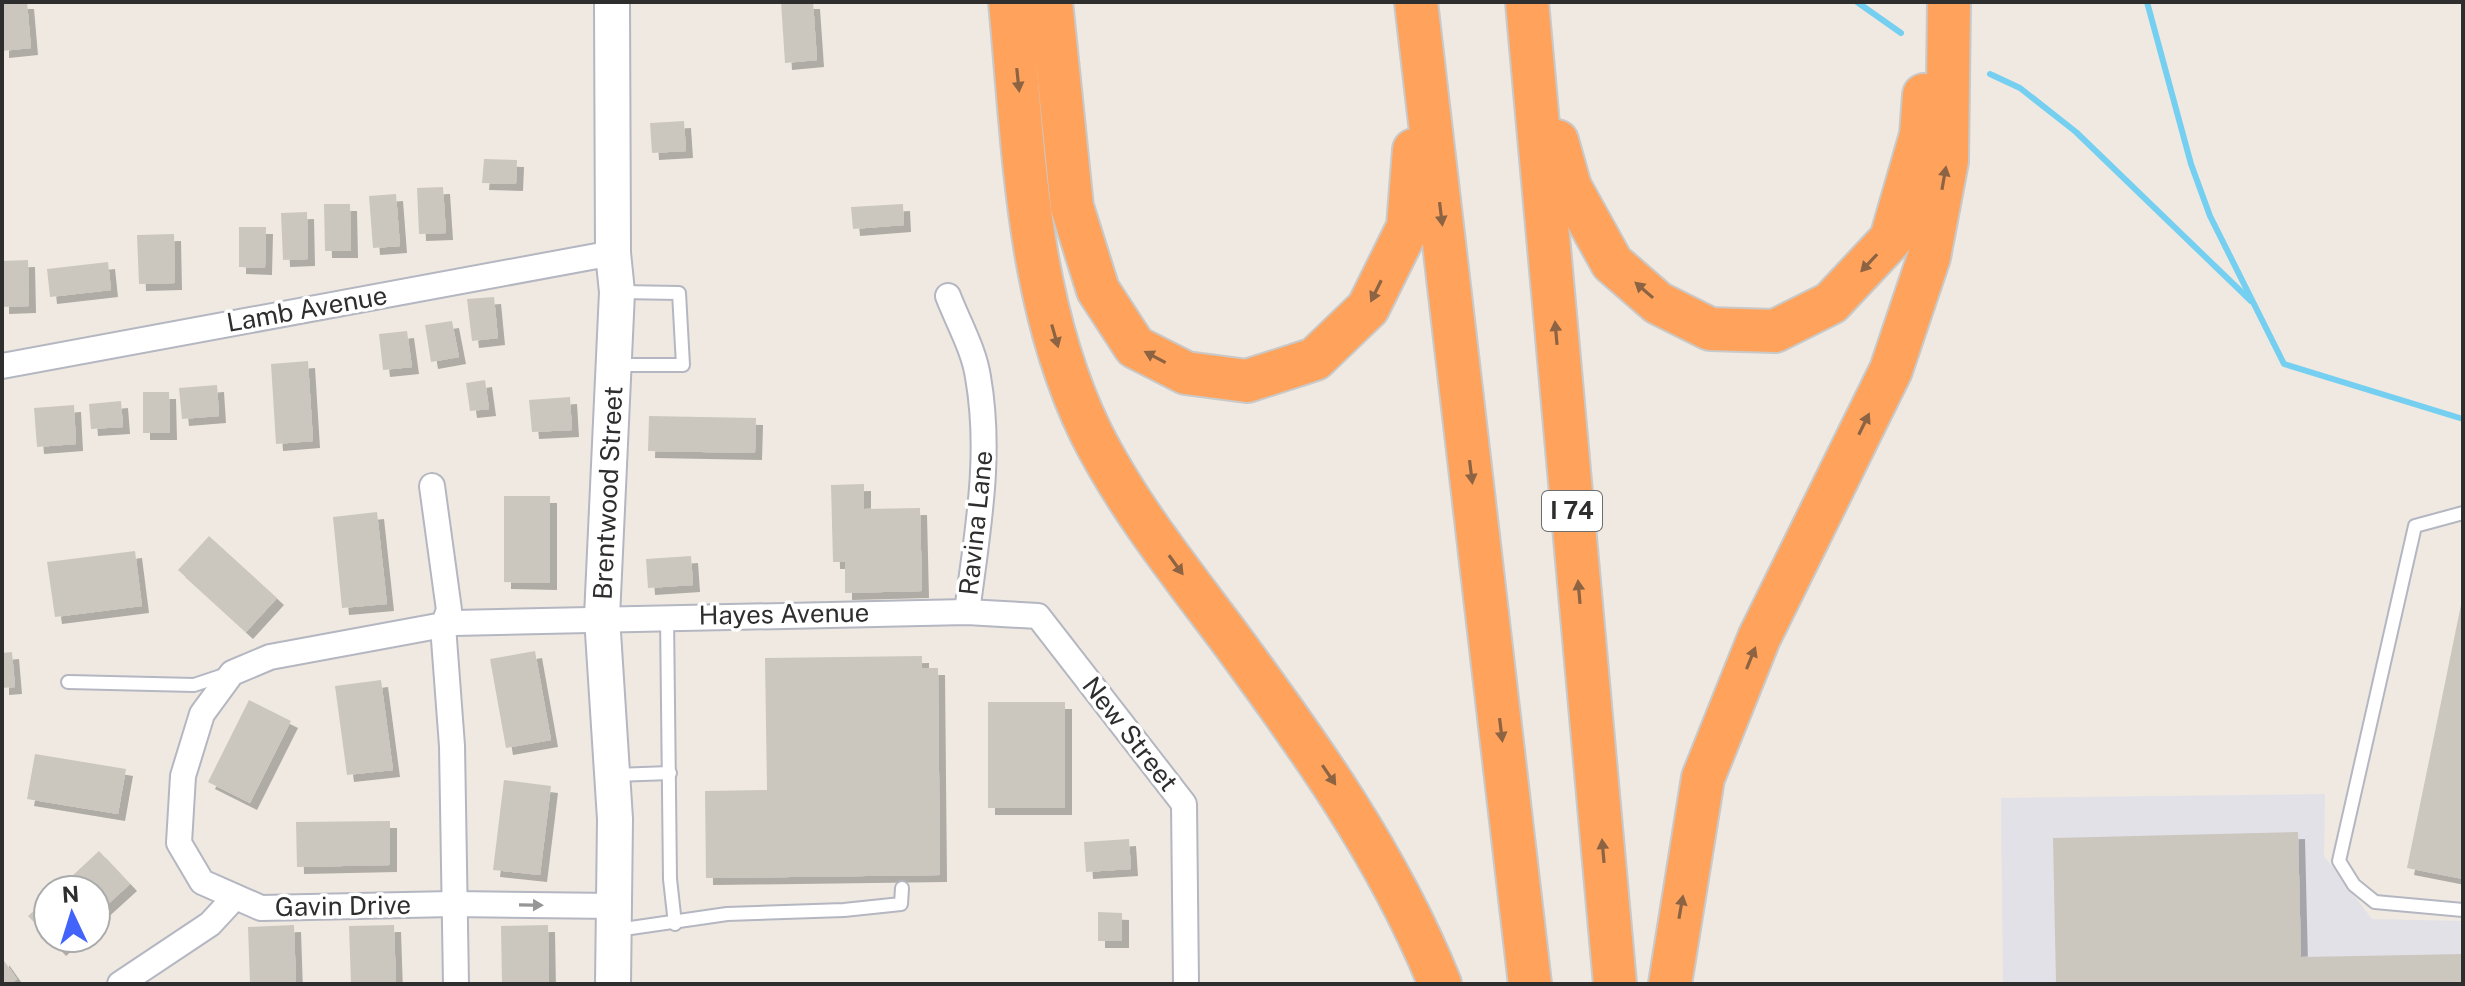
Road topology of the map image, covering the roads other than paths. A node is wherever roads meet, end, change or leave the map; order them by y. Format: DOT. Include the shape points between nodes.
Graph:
graph roads {
  1 [pos="612,2"];
  2 [pos="1010,2"];
  3 [pos="1051,2"];
  4 [pos="1416,2"];
  5 [pos="1927,2"];
  6 [pos="1949,2"];
  7 [pos="1529,20"];
  8 [pos="1422,53"];
  9 [pos="613,253"];
  10 [pos="617,292"];
  11 [pos="948,296"];
  12 [pos="614,365"];
  13 [pos="2,366"];
  14 [pos="432,486"];
  15 [pos="2463,513"];
  16 [pos="967,612"];
  17 [pos="667,616"];
  18 [pos="602,617"];
  19 [pos="443,626"];
  20 [pos="232,673"];
  21 [pos="68,682"];
  22 [pos="670,773"];
  23 [pos="612,775"];
  24 [pos="902,888"];
  25 [pos="235,897"];
  26 [pos="453,904"];
  27 [pos="2463,910"];
  28 [pos="614,918"];
  29 [pos="675,924"];
  30 [pos="120,984"];
  31 [pos="456,984"];
  32 [pos="613,984"];
  33 [pos="1186,984"];
  34 [pos="1440,984"];
  35 [pos="1530,984"];
  36 [pos="1615,984"];
  37 [pos="1670,984"];
  1 -- 9 [label="main road, Brentwood Street"];
  2 -- 34 [label="highway, one-way" via="1038,261 1068,379 1092,434 1123,490 1348,803 1389,874"];
  8 -- 3 [label="highway, one-way" via="1408,227 1368,308 1315,359 1247,381 1186,373 1135,347 1098,290 1072,207"];
  4 -- 8 [label="highway"];
  5 -- 7 [label="highway, one-way" via="1921,135 1891,239 1831,303 1775,331 1710,329 1658,303 1612,263 1570,187"];
  37 -- 6 [label="highway, one-way" via="1703,778 1759,638 1891,370 1929,257 1947,161"];
  36 -- 7 [label="highway, I 74, one-way"];
  8 -- 35 [label="highway, one-way"];
  9 -- 10 [label="main road, Brentwood Street"];
  9 -- 13 [label="street, Lamb Avenue"];
  10 -- 12 [label="main road, Brentwood Street"];
  10 -- 12 [label="lane" via="679,293 683,365"];
  11 -- 16 [label="street, Ravina Lane" via="978,374 984,433 983,501"];
  12 -- 18 [label="main road, Brentwood Street"];
  14 -- 19 [label="street" via="449,610"];
  15 -- 27 [label="lane" via="2415,526 2339,861 2354,885 2375,902"];
  16 -- 17 [label="street, Hayes Avenue"];
  16 -- 33 [label="street, New Street" via="1038,616 1184,804"];
  17 -- 18 [label="street, Hayes Avenue"];
  17 -- 22 [label="lane"];
  18 -- 19 [label="street"];
  18 -- 23 [label="main road, Brentwood Street"];
  19 -- 20 [label="street" via="270,657"];
  19 -- 26 [label="street" via="452,746"];
  20 -- 21 [label="lane" via="194,685"];
  20 -- 25 [label="street, Gavin Drive" via="202,714 183,776 179,843 202,882"];
  22 -- 23 [label="lane"];
  22 -- 29 [label="lane"];
  23 -- 28 [label="main road, Brentwood Street"];
  24 -- 29 [label="lane" via="901,904 727,914"];
  25 -- 26 [label="street, Gavin Drive" via="261,908"];
  25 -- 30 [label="street" via="210,924"];
  26 -- 28 [label="street, Gavin Drive, one-way"];
  26 -- 31 [label="street"];
  28 -- 29 [label="lane"];
  28 -- 32 [label="main road, Brentwood Street"];
}
